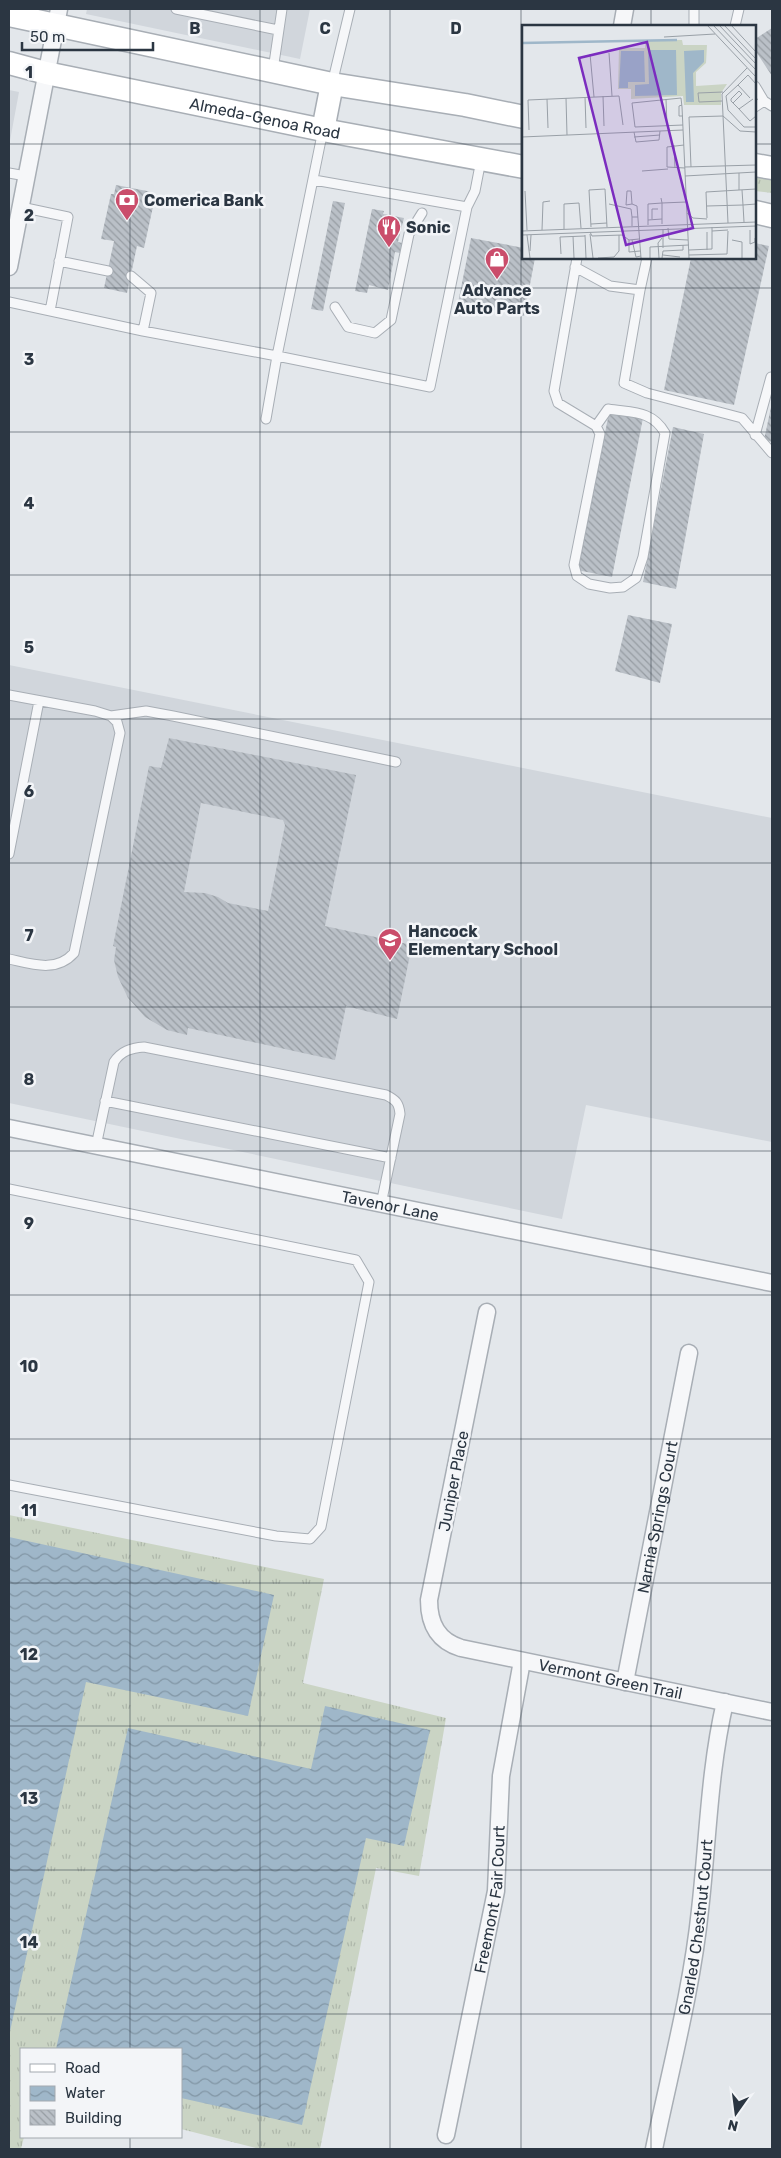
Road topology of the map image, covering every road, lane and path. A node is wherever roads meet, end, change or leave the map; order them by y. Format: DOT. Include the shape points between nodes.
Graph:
graph roads {
  1 [pos="176,9"];
  2 [pos="282,9"];
  3 [pos="350,9"];
  4 [pos="625,9"];
  5 [pos="694,9"];
  6 [pos="739,9"];
  7 [pos="9,16"];
  8 [pos="57,18"];
  9 [pos="622,25"];
  10 [pos="694,25"];
  11 [pos="736,25"];
  12 [pos="278,30"];
  13 [pos="9,64"];
  14 [pos="46,73"];
  15 [pos="273,73"];
  16 [pos="332,84"];
  17 [pos="756,87"];
  18 [pos="768,103"];
  19 [pos="756,107"];
  20 [pos="522,117"];
  21 [pos="323,130"];
  22 [pos="481,159"];
  23 [pos="756,164"];
  24 [pos="522,167"];
  25 [pos="772,168"];
  26 [pos="9,173"];
  27 [pos="26,176"];
  28 [pos="314,180"];
  29 [pos="21,207"];
  30 [pos="467,207"];
  31 [pos="756,212"];
  32 [pos="422,213"];
  33 [pos="772,216"];
  34 [pos="577,259"];
  35 [pos="647,259"];
  36 [pos="59,261"];
  37 [pos="9,267"];
  38 [pos="575,267"];
  39 [pos="108,271"];
  40 [pos="131,276"];
  41 [pos="640,290"];
  42 [pos="9,302"];
  43 [pos="335,306"];
  44 [pos="50,311"];
  45 [pos="143,331"];
  46 [pos="277,356"];
  47 [pos="771,377"];
  48 [pos="266,419"];
  49 [pos="596,426"];
  50 [pos="755,435"];
  51 [pos="772,453"];
  52 [pos="9,695"];
  53 [pos="38,701"];
  54 [pos="111,716"];
  55 [pos="396,762"];
  56 [pos="9,854"];
  57 [pos="9,959"];
  58 [pos="106,1101"];
  59 [pos="9,1128"];
  60 [pos="96,1146"];
  61 [pos="391,1158"];
  62 [pos="9,1190"];
  63 [pos="382,1204"];
  64 [pos="772,1283"];
  65 [pos="487,1312"];
  66 [pos="689,1353"];
  67 [pos="9,1485"];
  68 [pos="450,1644"];
  69 [pos="522,1661"];
  70 [pos="625,1682"];
  71 [pos="725,1702"];
  72 [pos="772,1712"];
  73 [pos="446,2135"];
  74 [pos="654,2149"];
  1 -- 12 [label="lane"];
  2 -- 12 [label="lane"];
  3 -- 16 [label="lane"];
  4 -- 9 [label="street"];
  5 -- 10 [label="lane"];
  6 -- 11 [label="lane"];
  7 -- 8 [label="main road"];
  8 -- 14 [label="street"];
  8 -- 15 [label="main road"];
  12 -- 15 [label="lane"];
  13 -- 14 [label="main road, Almeda-Genoa Road"];
  14 -- 21 [label="main road, Almeda-Genoa Road"];
  14 -- 27 [label="street"];
  15 -- 16 [label="main road"];
  16 -- 20 [label="main road"];
  16 -- 21 [label="main road"];
  17 -- 18 [label="lane"];
  18 -- 19 [label="lane"];
  21 -- 22 [label="main road, Almeda-Genoa Road"];
  21 -- 28 [label="lane"];
  22 -- 24 [label="main road, Almeda-Genoa Road"];
  22 -- 30 [label="lane" via="475,191"];
  23 -- 25 [label="main road"];
  26 -- 27 [label="lane"];
  27 -- 29 [label="street"];
  28 -- 30 [label="lane"];
  28 -- 46 [label="lane"];
  29 -- 36 [label="lane" via="68,217"];
  29 -- 37 [label="street"];
  30 -- 46 [label="lane" via="430,387"];
  31 -- 33 [label="main road"];
  32 -- 43 [label="lane" via="409,234 391,320 375,333 348,327"];
  34 -- 38 [label="lane"];
  35 -- 41 [label="lane"];
  36 -- 39 [label="lane"];
  36 -- 44 [label="lane"];
  38 -- 41 [label="lane" via="610,286"];
  38 -- 49 [label="lane" via="554,391 558,403"];
  40 -- 45 [label="lane" via="151,293"];
  41 -- 50 [label="lane" via="624,383 647,393 742,418"];
  42 -- 44 [label="lane"];
  44 -- 45 [label="lane"];
  45 -- 46 [label="lane"];
  46 -- 48 [label="lane"];
  47 -- 50 [label="lane"];
  49 -- 49 [label="lane" via="600,434 574,565 577,576 589,584 624,587 636,578 643,557 665,433 659,423 648,415 608,409"];
  50 -- 51 [label="lane"];
  52 -- 53 [label="lane"];
  53 -- 54 [label="lane"];
  53 -- 56 [label="lane"];
  54 -- 55 [label="lane" via="146,711"];
  54 -- 57 [label="lane" via="120,733 74,953 67,961 54,966"];
  58 -- 60 [label="lane"];
  58 -- 61 [label="lane"];
  58 -- 61 [label="lane" via="114,1062 119,1055 134,1048 154,1049 386,1095 400,1106"];
  59 -- 60 [label="street, Tavenor Lane"];
  60 -- 63 [label="street, Tavenor Lane"];
  61 -- 63 [label="lane"];
  62 -- 67 [label="lane" via="356,1260 369,1282 321,1528 310,1539 276,1536"];
  63 -- 64 [label="street, Tavenor Lane"];
  65 -- 68 [label="street, Juniper Place" via="429,1600 432,1622"];
  66 -- 70 [label="street, Narnia Springs Court"];
  68 -- 69 [label="street, Vermont Green Trail"];
  69 -- 70 [label="street, Vermont Green Trail"];
  69 -- 73 [label="street, Freemont Fair Court" via="501,1776 496,1891"];
  70 -- 71 [label="street, Vermont Green Trail"];
  71 -- 72 [label="street, Vermont Green Trail"];
  71 -- 74 [label="street, Gnarled Chestnut Court" via="710,1786 700,1912 682,2018"];
}
